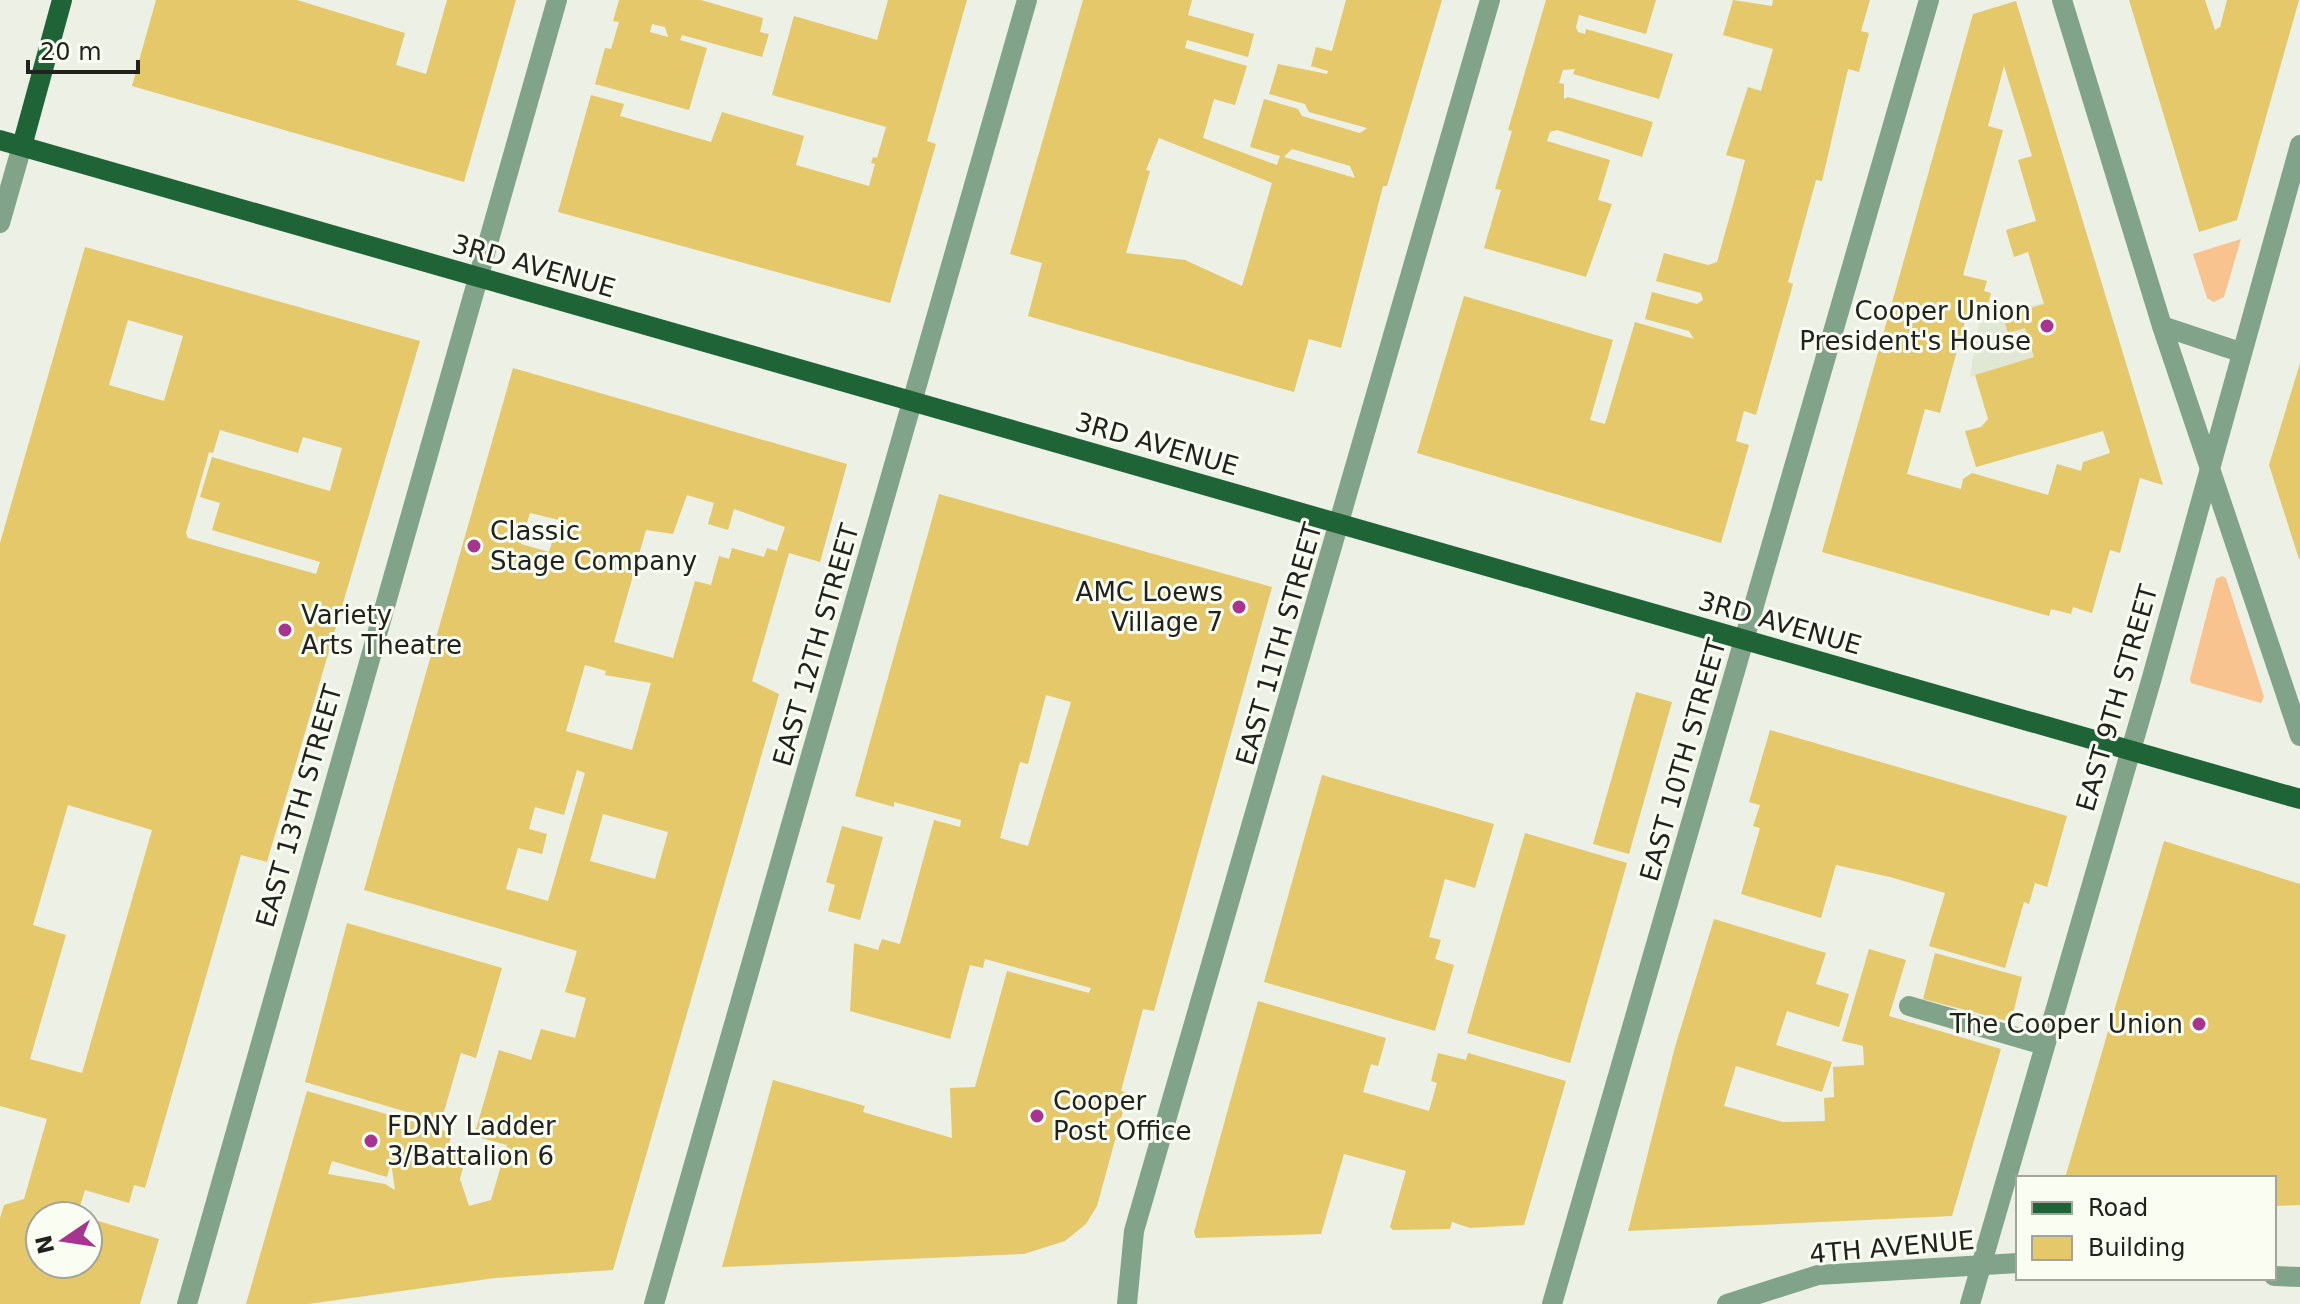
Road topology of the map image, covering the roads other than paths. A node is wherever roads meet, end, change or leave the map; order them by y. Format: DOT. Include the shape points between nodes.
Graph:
graph roads {
  1 [pos="62,0"];
  2 [pos="557,0"];
  3 [pos="1027,0"];
  4 [pos="1490,0"];
  5 [pos="1929,0"];
  6 [pos="2062,0"];
  7 [pos="0,140"];
  8 [pos="2300,145"];
  9 [pos="22,146"];
  10 [pos="0,223"];
  11 [pos="478,277"];
  12 [pos="2162,326"];
  13 [pos="2240,352"];
  14 [pos="914,401"];
  15 [pos="2209,464"];
  16 [pos="1341,524"];
  17 [pos="1744,640"];
  18 [pos="2300,736"];
  19 [pos="2130,751"];
  20 [pos="2300,799"];
  21 [pos="1909,1006"];
  22 [pos="2044,1045"];
  23 [pos="2016,1263"];
  24 [pos="1982,1265"];
  25 [pos="2276,1276"];
  26 [pos="2300,1277"];
  27 [pos="187,1304"];
  28 [pos="654,1304"];
  29 [pos="1127,1304"];
  30 [pos="1552,1304"];
  31 [pos="1727,1304"];
  32 [pos="1970,1304"];
  1 -- 9 [label="main road"];
  2 -- 11 [label="street, EAST 13TH STREET"];
  3 -- 14 [label="street, EAST 12TH STREET"];
  4 -- 16 [label="street, EAST 11TH STREET"];
  5 -- 17 [label="street, EAST 10TH STREET"];
  6 -- 12 [label="street"];
  7 -- 9 [label="main road, 3RD AVENUE"];
  8 -- 13 [label="street, EAST 9TH STREET"];
  9 -- 10 [label="street"];
  9 -- 11 [label="main road, 3RD AVENUE"];
  11 -- 14 [label="main road, 3RD AVENUE"];
  11 -- 27 [label="street, EAST 13TH STREET"];
  12 -- 13 [label="street"];
  12 -- 15 [label="street"];
  13 -- 15 [label="street, EAST 9TH STREET"];
  14 -- 16 [label="main road, 3RD AVENUE"];
  14 -- 28 [label="street, EAST 12TH STREET"];
  15 -- 18 [label="street"];
  15 -- 19 [label="street, EAST 9TH STREET"];
  16 -- 17 [label="main road, 3RD AVENUE"];
  16 -- 29 [label="street, EAST 11TH STREET" via="1134,1231"];
  17 -- 19 [label="main road, 3RD AVENUE"];
  17 -- 30 [label="street, EAST 10TH STREET"];
  19 -- 20 [label="main road, 3RD AVENUE"];
  19 -- 22 [label="street, EAST 9TH STREET"];
  21 -- 22 [label="street"];
  22 -- 24 [label="street, EAST 9TH STREET"];
  23 -- 24 [label="street, 4TH AVENUE"];
  24 -- 31 [label="street, 4TH AVENUE" via="1818,1275"];
  24 -- 32 [label="street, EAST 9TH STREET"];
  25 -- 26 [label="street"];
}
